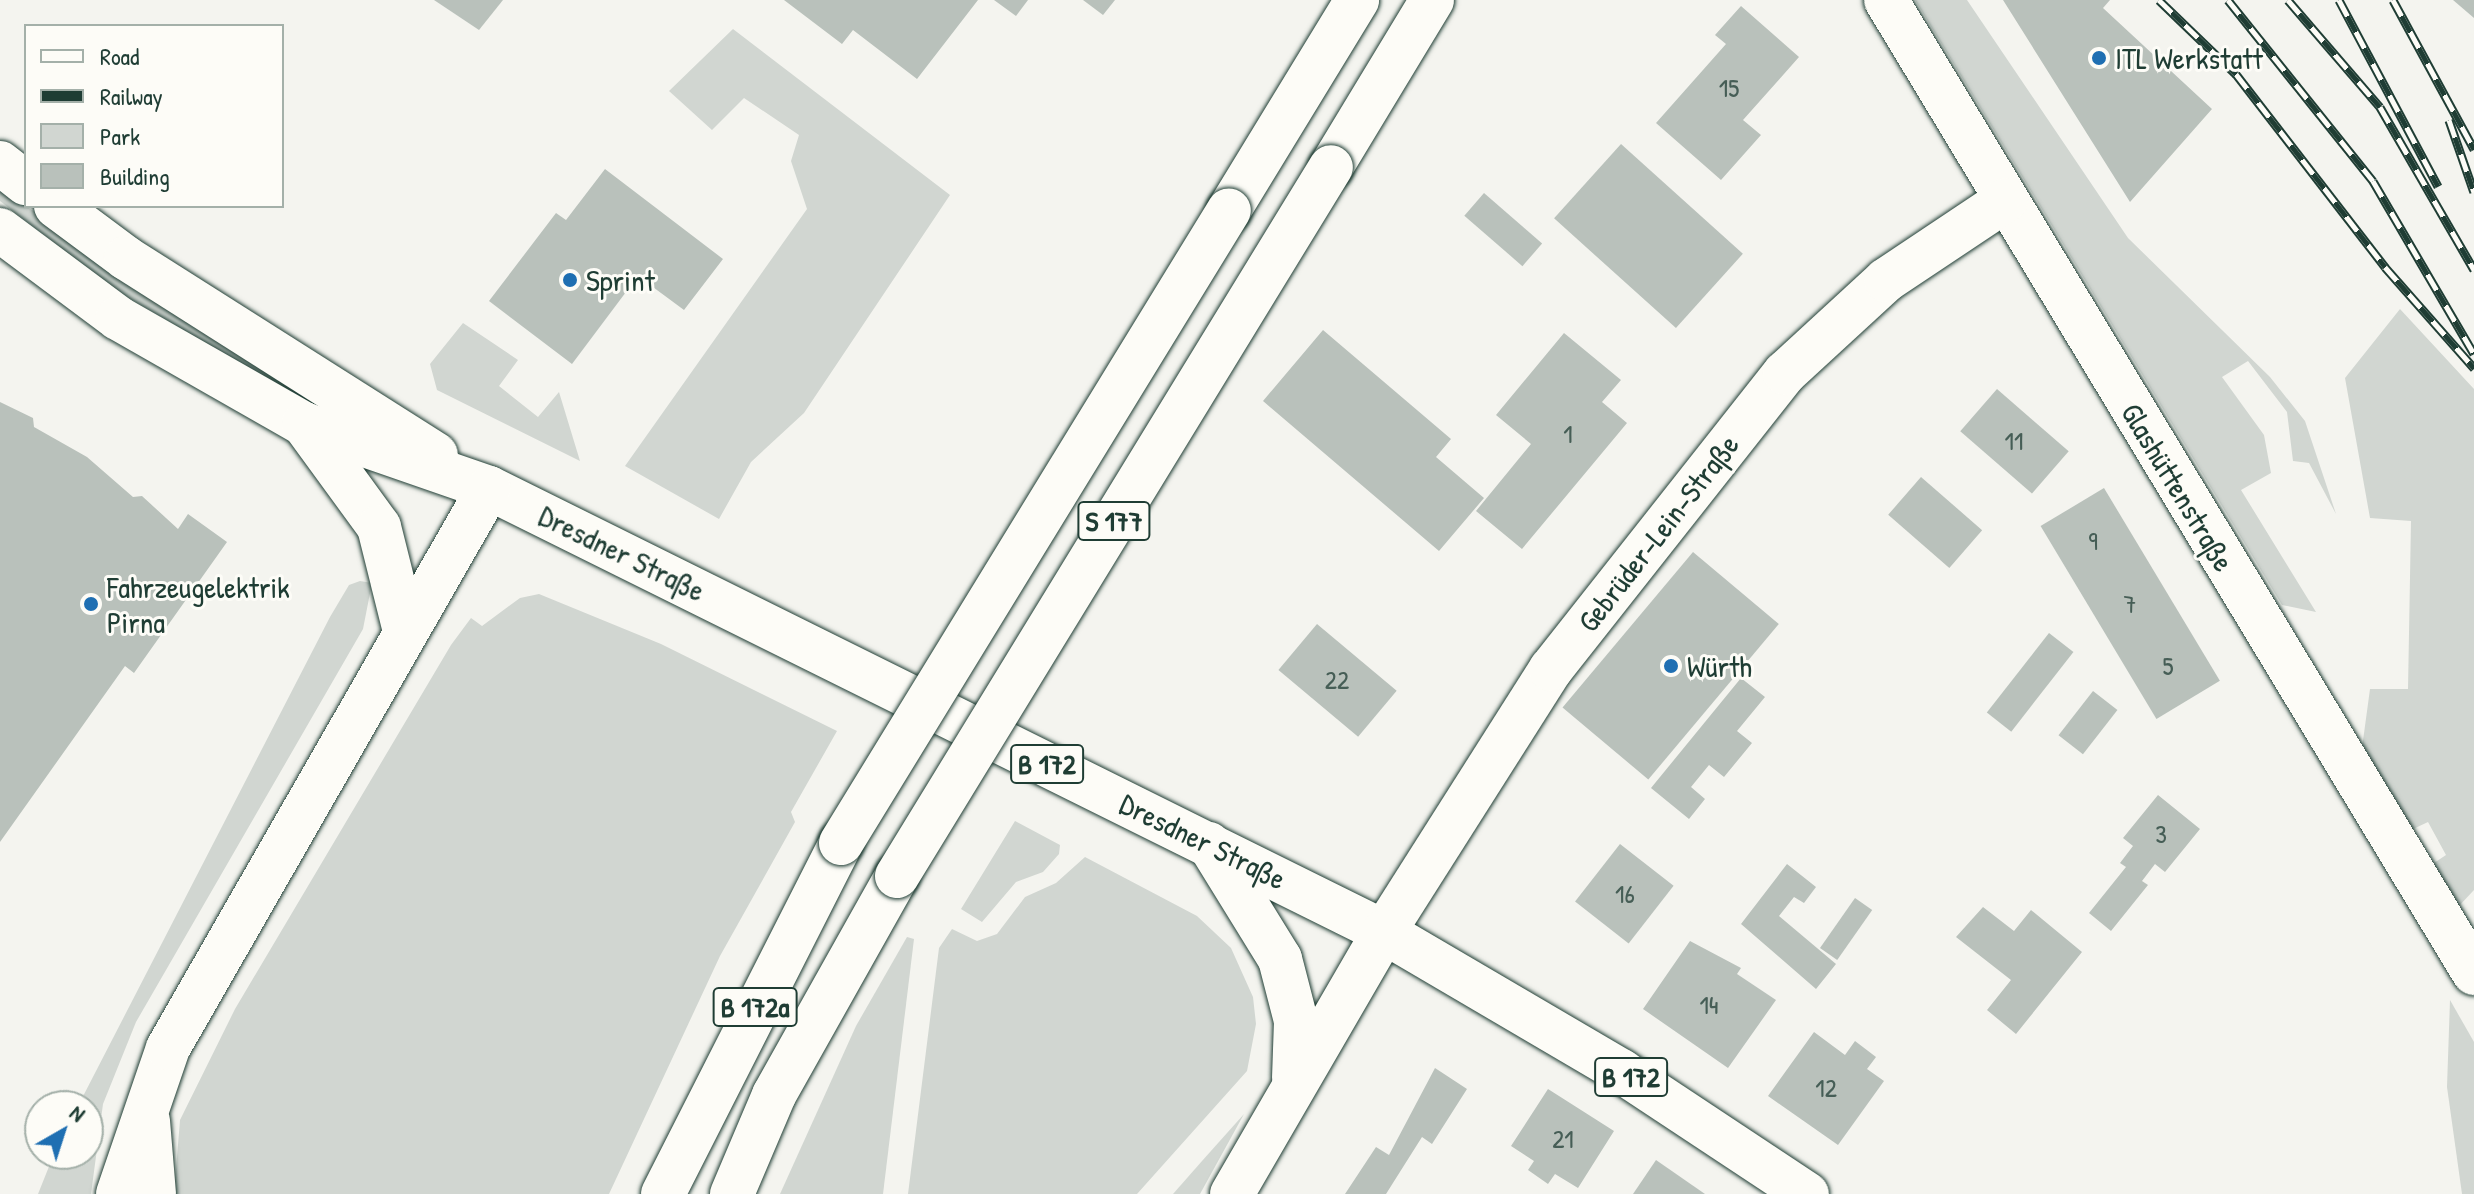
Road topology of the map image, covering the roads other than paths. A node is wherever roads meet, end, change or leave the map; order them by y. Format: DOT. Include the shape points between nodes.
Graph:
graph roads {
  1 [pos="1357,0"];
  2 [pos="1432,0"];
  3 [pos="1886,0"];
  4 [pos="0,163"];
  5 [pos="24,181"];
  6 [pos="2006,200"];
  7 [pos="59,208"];
  8 [pos="0,230"];
  9 [pos="317,430"];
  10 [pos="489,488"];
  11 [pos="405,631"];
  12 [pos="841,843"];
  13 [pos="1209,844"];
  14 [pos="897,876"];
  15 [pos="1384,932"];
  16 [pos="2474,973"];
  17 [pos="819,1009"];
  18 [pos="1294,1080"];
  19 [pos="151,1092"];
  20 [pos="663,1187"];
  21 [pos="118,1194"];
  22 [pos="154,1194"];
  23 [pos="732,1194"];
  24 [pos="759,1194"];
  25 [pos="1232,1194"];
  26 [pos="1807,1194"];
  1 -- 12 [label="main road, S 177, bridge"];
  2 -- 14 [label="main road, S 177, bridge"];
  3 -- 6 [label="main road, Glashüttenstraße"];
  4 -- 5 [label="main road"];
  6 -- 15 [label="main road, Gebrüder-Lein-Straße" via="1886,280 1785,373 1551,669"];
  6 -- 16 [label="main road, Glashüttenstraße"];
  7 -- 10 [label="main road, Dresdner Straße / B 172"];
  8 -- 9 [label="main road, Dresdner Straße" via="129,325"];
  9 -- 10 [label="main road, Dresdner Straße / B 172"];
  9 -- 11 [label="main road" via="379,527"];
  10 -- 11 [label="main road"];
  10 -- 13 [label="main road, Dresdner Straße / B 172"];
  11 -- 19 [label="main road" via="197,993"];
  12 -- 20 [label="main road, B 172a"];
  13 -- 15 [label="main road, Dresdner Straße / B 172"];
  13 -- 18 [label="main road" via="1280,959 1296,1021"];
  14 -- 17 [label="main road, B 172a"];
  15 -- 18 [label="main road, Gebrüder-Lein-Straße"];
  15 -- 26 [label="main road, Dresdner Straße / B 172" via="1621,1071"];
  17 -- 23 [label="main road, B 172a"];
  17 -- 24 [label="main road"];
  18 -- 25 [label="main road, Gebrüder-Lein-Straße"];
  19 -- 21 [label="main road"];
  19 -- 22 [label="main road" via="146,1144"];
}
